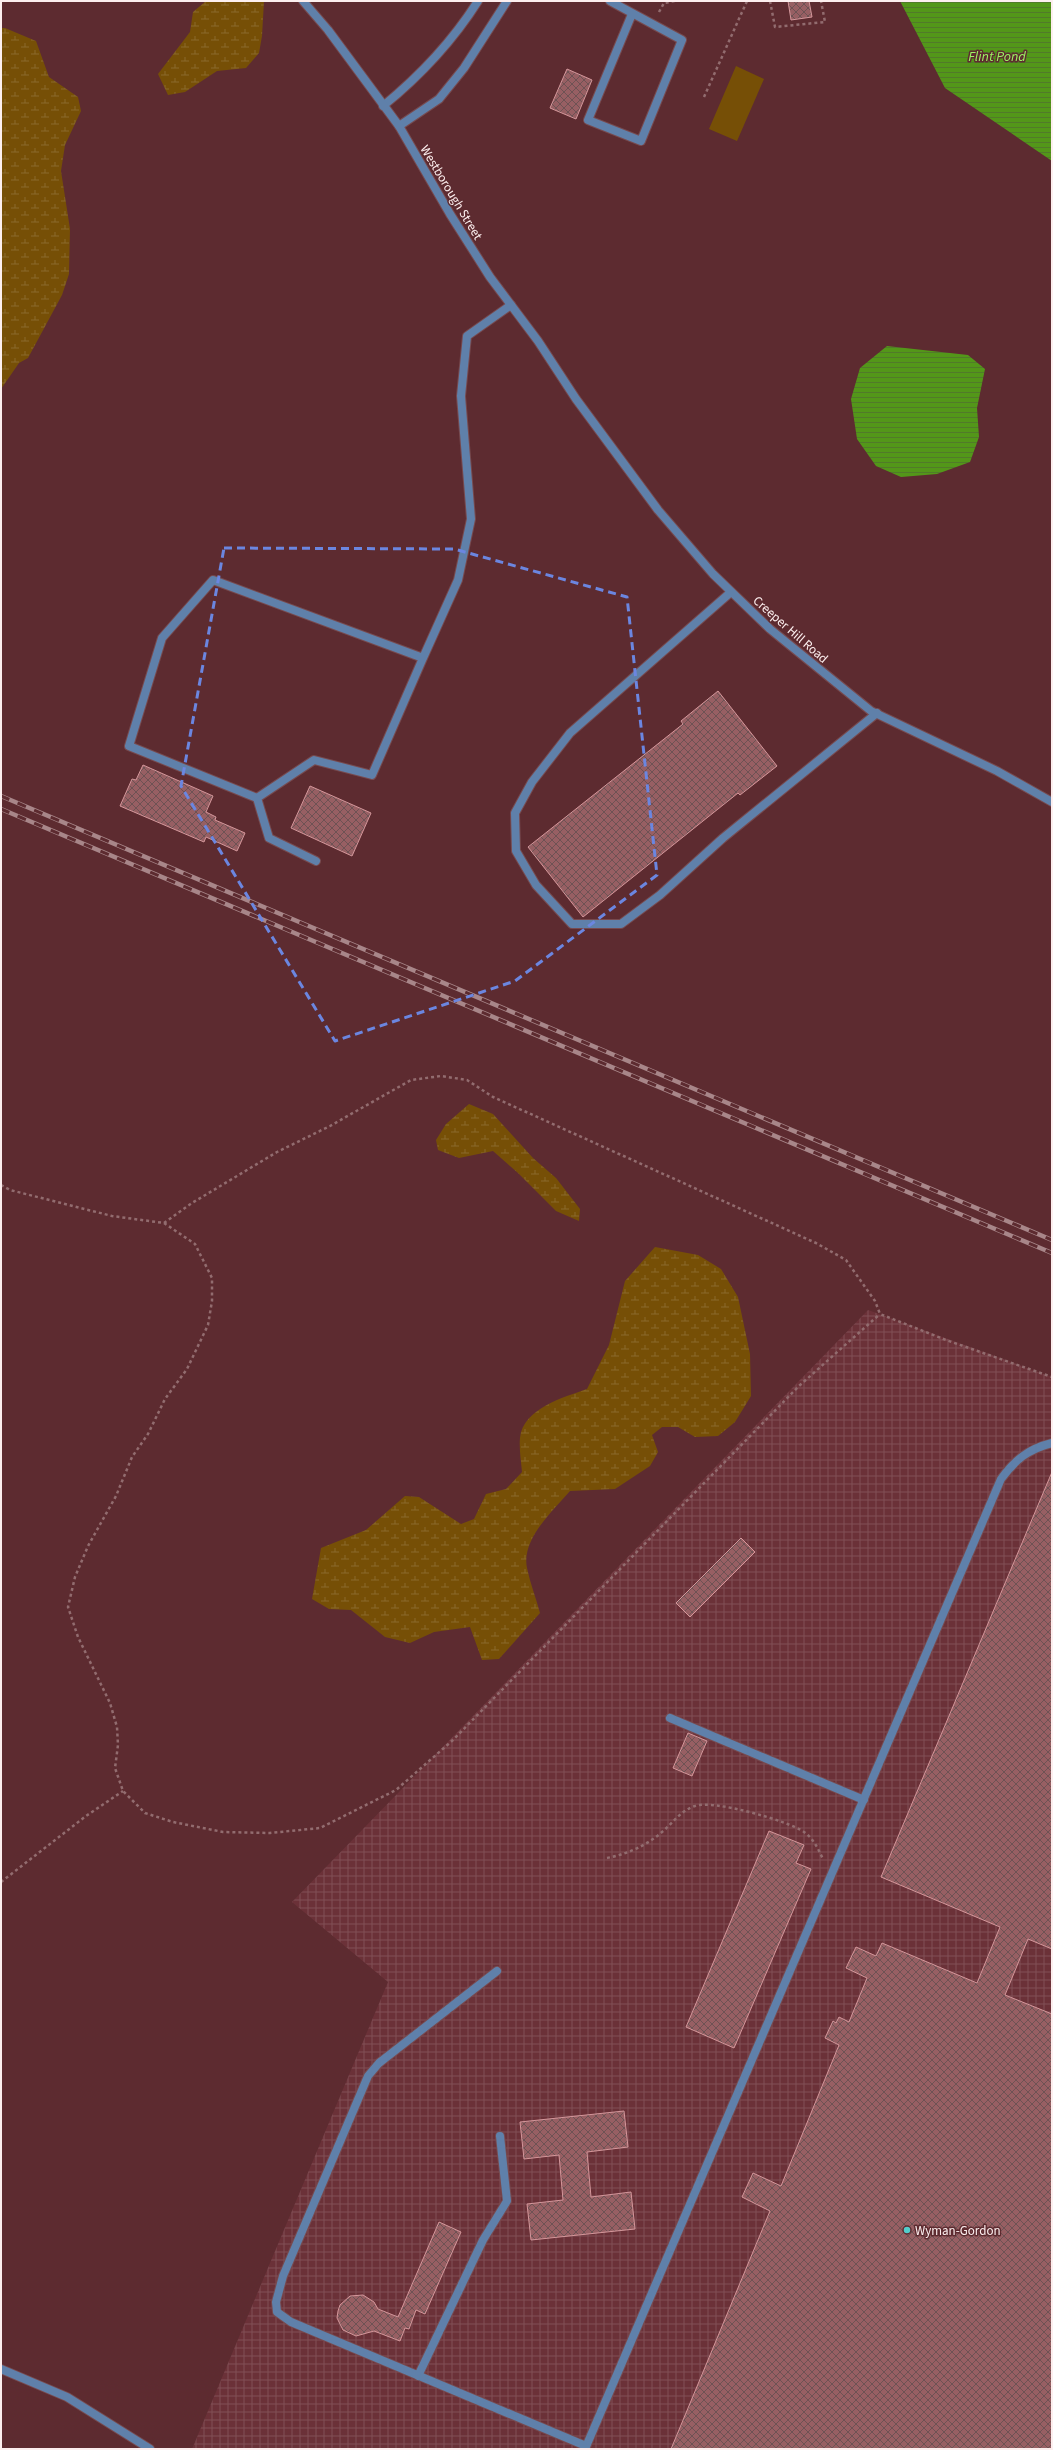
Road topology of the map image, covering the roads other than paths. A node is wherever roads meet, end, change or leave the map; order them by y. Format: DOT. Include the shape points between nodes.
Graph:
graph roads {
  1 [pos="303,1"];
  2 [pos="478,1"];
  3 [pos="507,1"];
  4 [pos="610,1"];
  5 [pos="632,14"];
  6 [pos="383,106"];
  7 [pos="399,126"];
  8 [pos="511,305"];
  9 [pos="576,399"];
  10 [pos="731,592"];
  11 [pos="423,658"];
  12 [pos="877,713"];
  13 [pos="257,798"];
  14 [pos="1052,802"];
  15 [pos="316,861"];
  16 [pos="1052,1443"];
  17 [pos="670,1718"];
  18 [pos="864,1800"];
  19 [pos="497,1971"];
  20 [pos="500,2136"];
  21 [pos="1,2369"];
  22 [pos="418,2376"];
  23 [pos="586,2448"];
  24 [pos="150,2449"];
  1 -- 6 [label="street, Westborough Street" via="328,30"];
  2 -- 6 [label="street" via="449,42 416,79"];
  3 -- 7 [label="street" via="464,68 438,99"];
  4 -- 5 [label="street"];
  5 -- 5 [label="street" via="682,40 641,141 588,120"];
  6 -- 7 [label="street, Westborough Street"];
  7 -- 8 [label="street, Westborough Street" via="450,214"];
  8 -- 9 [label="street, Westborough Street"];
  8 -- 11 [label="street" via="467,336 461,396 472,519 458,580"];
  9 -- 10 [label="street, Creeper Hill Road" via="658,510"];
  10 -- 12 [label="street, Creeper Hill Road" via="777,635"];
  10 -- 12 [label="street" via="570,733 532,782 515,813 516,851 536,885 572,924 621,924 660,895 723,838"];
  11 -- 13 [label="street" via="372,775 314,760"];
  11 -- 13 [label="street" via="213,580 162,638 129,746"];
  12 -- 14 [label="street, Creeper Hill Road" via="997,771"];
  13 -- 15 [label="street" via="269,838"];
  16 -- 18 [label="street" via="1024,1453 1001,1479"];
  17 -- 18 [label="street"];
  18 -- 23 [label="street"];
  19 -- 22 [label="street" via="384,2059 368,2076 283,2276 276,2302 277,2312 291,2322"];
  20 -- 22 [label="street" via="507,2201 483,2240"];
  21 -- 24 [label="street" via="67,2397"];
  22 -- 23 [label="street"];
}
